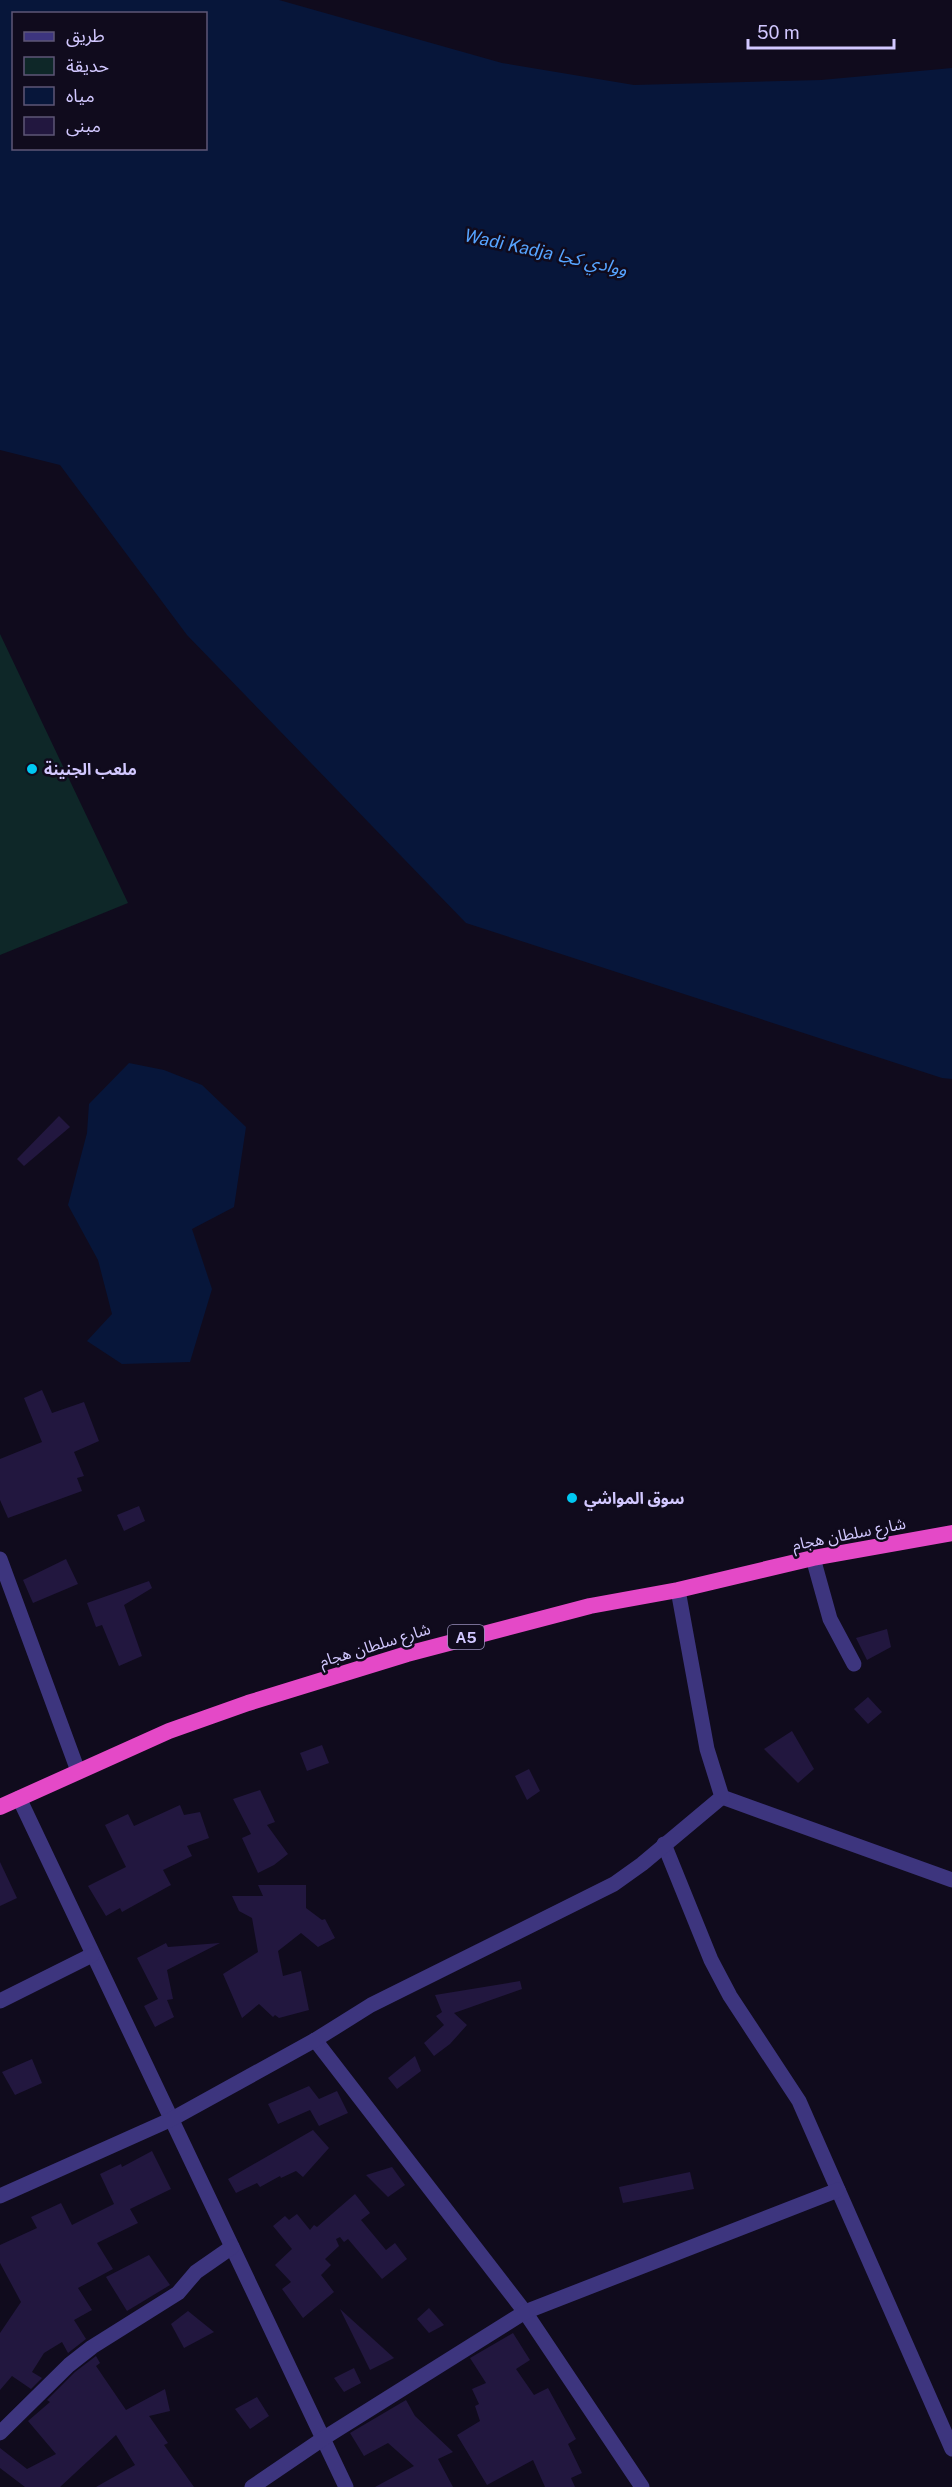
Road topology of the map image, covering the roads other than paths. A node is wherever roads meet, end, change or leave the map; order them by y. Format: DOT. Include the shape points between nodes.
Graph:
graph roads {
  1 [pos="952,1533"];
  2 [pos="813,1558"];
  3 [pos="0,1559"];
  4 [pos="678,1590"];
  5 [pos="6,1595"];
  6 [pos="854,1664"];
  7 [pos="78,1771"];
  8 [pos="722,1797"];
  9 [pos="19,1798"];
  10 [pos="0,1807"];
  11 [pos="664,1844"];
  12 [pos="952,1880"];
  13 [pos="92,1955"];
  14 [pos="0,2001"];
  15 [pos="315,2040"];
  16 [pos="172,2119"];
  17 [pos="837,2190"];
  18 [pos="0,2196"];
  19 [pos="232,2247"];
  20 [pos="525,2312"];
  21 [pos="0,2433"];
  22 [pos="324,2438"];
  23 [pos="952,2449"];
  24 [pos="252,2487"];
  25 [pos="346,2487"];
  26 [pos="642,2487"];
  1 -- 2 [label="highway, شارع سلطان هجام / A5"];
  2 -- 4 [label="highway, شارع سلطان هجام / A5"];
  2 -- 6 [label="street" via="830,1619"];
  3 -- 5 [label="street"];
  4 -- 7 [label="highway, شارع سلطان هجام / A5" via="590,1606 407,1654 169,1731"];
  4 -- 8 [label="street" via="707,1749"];
  5 -- 7 [label="street"];
  7 -- 9 [label="highway, شارع سلطان هجام / A5"];
  8 -- 11 [label="street"];
  8 -- 12 [label="street"];
  9 -- 10 [label="highway, شارع سلطان هجام / A5"];
  9 -- 13 [label="street"];
  11 -- 15 [label="street" via="614,1884 371,2004"];
  11 -- 17 [label="street" via="711,1960 799,2101"];
  13 -- 14 [label="street"];
  13 -- 16 [label="street"];
  15 -- 16 [label="street"];
  15 -- 20 [label="street"];
  16 -- 18 [label="street"];
  16 -- 19 [label="street"];
  17 -- 20 [label="street"];
  17 -- 23 [label="street"];
  19 -- 21 [label="street" via="196,2272 178,2293 69,2365"];
  19 -- 22 [label="street"];
  20 -- 22 [label="street"];
  20 -- 26 [label="street"];
  22 -- 24 [label="street"];
  22 -- 25 [label="street"];
}
